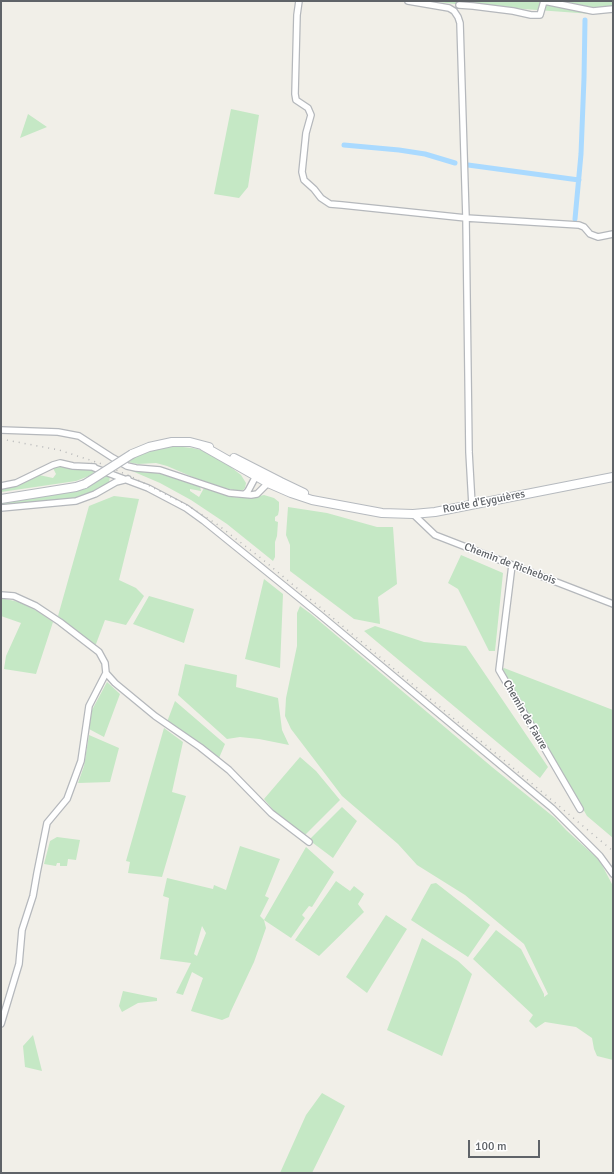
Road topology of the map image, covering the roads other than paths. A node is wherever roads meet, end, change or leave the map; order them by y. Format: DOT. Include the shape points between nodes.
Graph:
graph roads {
  1 [pos="299,1"];
  2 [pos="408,1"];
  3 [pos="460,3"];
  4 [pos="613,9"];
  5 [pos="454,11"];
  6 [pos="466,218"];
  7 [pos="613,234"];
  8 [pos="1,430"];
  9 [pos="261,477"];
  10 [pos="613,477"];
  11 [pos="128,480"];
  12 [pos="1,486"];
  13 [pos="245,494"];
  14 [pos="1,499"];
  15 [pos="472,505"];
  16 [pos="1,508"];
  17 [pos="353,509"];
  18 [pos="412,514"];
  19 [pos="512,565"];
  20 [pos="1,595"];
  21 [pos="613,604"];
  22 [pos="106,673"];
  23 [pos="580,809"];
  24 [pos="310,842"];
  25 [pos="613,874"];
  26 [pos="1,1024"];
  1 -- 6 [label="street" via="295,94 296,100 308,108 311,115 306,133 302,172 304,180 330,204"];
  2 -- 5 [label="street" via="442,6"];
  3 -- 4 [label="street" via="531,15 540,15 544,1 593,11"];
  3 -- 5 [label="street"];
  5 -- 6 [label="street" via="460,24"];
  6 -- 7 [label="street" via="579,225 598,237"];
  6 -- 15 [label="street"];
  8 -- 13 [label="street" via="68,433 80,436 128,466 160,470 230,493"];
  9 -- 13 [label="street"];
  9 -- 13 [label="street" via="258,493"];
  9 -- 14 [label="main road, Route d'Eyguières, bridge" via="217,450 190,442 160,444 132,454 85,484"];
  9 -- 17 [label="main road, Route d'Eyguières"];
  9 -- 17 [label="main road, Route d'Eyguières" via="312,500"];
  10 -- 15 [label="main road, Route d'Eyguières"];
  11 -- 12 [label="street" via="105,469 60,464 16,483"];
  11 -- 16 [label="street" via="116,482 76,501"];
  11 -- 25 [label="street" via="186,508 221,534 552,808 600,856"];
  15 -- 18 [label="main road, Route d'Eyguières"];
  17 -- 18 [label="main road, Route d'Eyguières"];
  18 -- 19 [label="street, Chemin de Richebois" via="435,535"];
  19 -- 21 [label="street, Chemin de Richebois"];
  19 -- 23 [label="street, Chemin de Faure" via="499,670"];
  20 -- 22 [label="street" via="14,596 36,606 60,622 99,652 105,663"];
  22 -- 24 [label="street" via="155,716 229,770 272,813"];
  22 -- 26 [label="street" via="88,706 81,761 66,799 47,823 34,896 22,930 19,964"];
}
